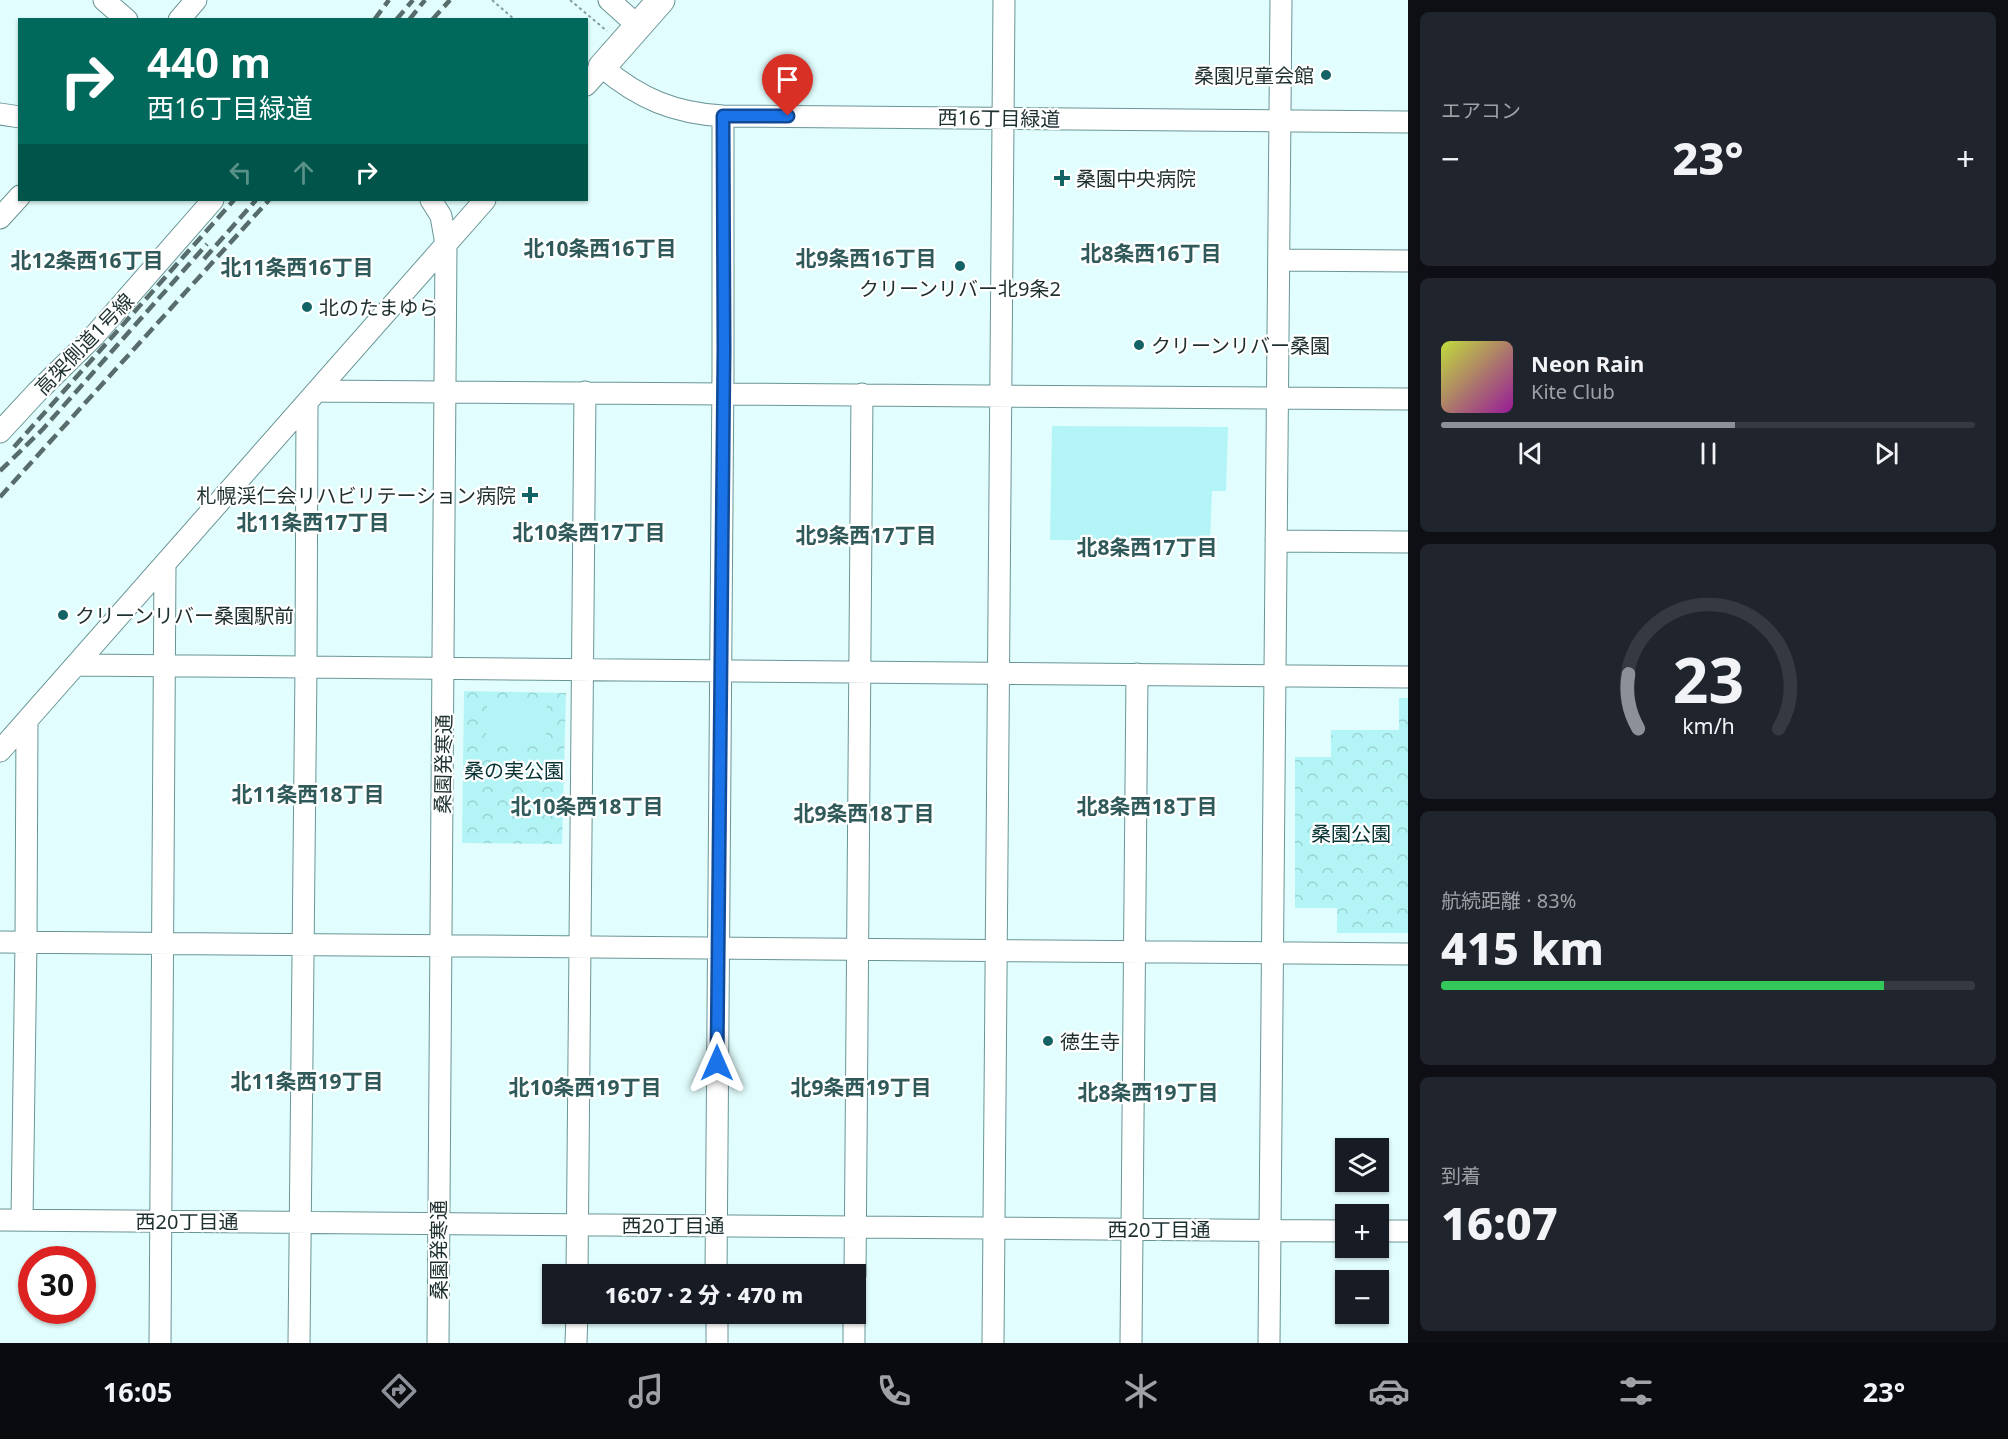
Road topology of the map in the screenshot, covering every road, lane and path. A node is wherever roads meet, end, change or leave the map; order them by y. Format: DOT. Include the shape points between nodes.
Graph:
graph roads {
  1 [pos="104,0"];
  2 [pos="196,0"];
  3 [pos="492,0"];
  4 [pos="570,0"];
  5 [pos="609,0"];
  6 [pos="661,0"];
  7 [pos="1004,0"];
  8 [pos="1281,0"];
  9 [pos="126,18"];
  10 [pos="181,18"];
  11 [pos="513,18"];
  12 [pos="638,26"];
  13 [pos="609,33"];
  14 [pos="594,76"];
  15 [pos="0,114"];
  16 [pos="723,116"];
  17 [pos="18,117"];
  18 [pos="1003,118"];
  19 [pos="1281,121"];
  20 [pos="1408,122"];
  21 [pos="18,198"];
  22 [pos="212,201"];
  23 [pos="432,201"];
  24 [pos="484,201"];
  25 [pos="0,218"];
  26 [pos="446,244"];
  27 [pos="1279,260"];
  28 [pos="1408,261"];
  29 [pos="446,391"];
  30 [pos="585,392"];
  31 [pos="723,394"];
  32 [pos="862,394"];
  33 [pos="1000,396"];
  34 [pos="312,397"];
  35 [pos="1278,398"];
  36 [pos="1408,399"];
  37 [pos="0,432"];
  38 [pos="1276,541"];
  39 [pos="1408,542"];
  40 [pos="165,564"];
  41 [pos="76,665"];
  42 [pos="165,666"];
  43 [pos="306,667"];
  44 [pos="444,669"];
  45 [pos="582,670"];
  46 [pos="721,671"];
  47 [pos="860,672"];
  48 [pos="998,673"];
  49 [pos="1137,674"];
  50 [pos="1276,675"];
  51 [pos="1408,676"];
  52 [pos="27,721"];
  53 [pos="0,751"];
  54 [pos="0,942"];
  55 [pos="26,942"];
  56 [pos="164,945"];
  57 [pos="302,945"];
  58 [pos="441,946"];
  59 [pos="580,947"];
  60 [pos="718,948"];
  61 [pos="858,949"];
  62 [pos="996,950"];
  63 [pos="1134,952"];
  64 [pos="1273,953"];
  65 [pos="1408,954"];
  66 [pos="0,1220"];
  67 [pos="22,1220"];
  68 [pos="161,1221"];
  69 [pos="300,1222"];
  70 [pos="439,1224"];
  71 [pos="578,1224"];
  72 [pos="716,1226"];
  73 [pos="855,1227"];
  74 [pos="994,1228"];
  75 [pos="1133,1229"];
  76 [pos="1271,1230"];
  77 [pos="1335,1231"];
  78 [pos="1389,1231"];
  79 [pos="1408,1232"];
  80 [pos="577,1264"];
  81 [pos="716,1264"];
  82 [pos="855,1264"];
  83 [pos="577,1324"];
  84 [pos="717,1324"];
  85 [pos="854,1324"];
  86 [pos="160,1343"];
  87 [pos="299,1343"];
  88 [pos="438,1343"];
  89 [pos="576,1343"];
  90 [pos="717,1343"];
  91 [pos="854,1343"];
  92 [pos="993,1343"];
  93 [pos="1131,1343"];
  94 [pos="1269,1343"];
  1 -- 9 [label="street"];
  2 -- 10 [label="street"];
  3 -- 11 [label="path"];
  4 -- 13 [label="path"];
  5 -- 12 [label="street"];
  6 -- 12 [label="main road"];
  7 -- 18 [label="street"];
  8 -- 19 [label="street"];
  12 -- 14 [label="main road"];
  14 -- 16 [label="street, 西16丁目緑道" via="683,112"];
  15 -- 17 [label="street"];
  16 -- 18 [label="street, 西16丁目緑道"];
  16 -- 31 [label="street"];
  18 -- 19 [label="street, 西16丁目緑道"];
  18 -- 33 [label="street"];
  19 -- 20 [label="street, 西16丁目緑道"];
  19 -- 27 [label="street"];
  21 -- 25 [label="street"];
  22 -- 37 [label="street, 高架側道1号線" via="101,328"];
  23 -- 26 [label="street, 桑園発寒通" via="441,216"];
  24 -- 26 [label="street"];
  26 -- 29 [label="street, 桑園発寒通"];
  26 -- 34 [label="street"];
  27 -- 28 [label="street"];
  27 -- 35 [label="street"];
  29 -- 30 [label="street"];
  29 -- 34 [label="street"];
  29 -- 44 [label="street, 桑園発寒通"];
  30 -- 31 [label="street"];
  30 -- 45 [label="street"];
  31 -- 32 [label="street"];
  31 -- 46 [label="street"];
  32 -- 33 [label="street"];
  32 -- 47 [label="street"];
  33 -- 35 [label="street"];
  33 -- 48 [label="street"];
  34 -- 40 [label="street"];
  34 -- 43 [label="street"];
  35 -- 36 [label="street"];
  35 -- 38 [label="street"];
  38 -- 39 [label="street"];
  38 -- 50 [label="street"];
  40 -- 41 [label="street"];
  40 -- 42 [label="street"];
  41 -- 42 [label="street"];
  41 -- 52 [label="street"];
  42 -- 43 [label="street"];
  42 -- 56 [label="street"];
  43 -- 44 [label="street"];
  43 -- 57 [label="street"];
  44 -- 45 [label="street"];
  44 -- 58 [label="street, 桑園発寒通"];
  45 -- 46 [label="street"];
  45 -- 59 [label="street"];
  46 -- 47 [label="street"];
  46 -- 60 [label="street"];
  47 -- 48 [label="street"];
  47 -- 61 [label="street"];
  48 -- 49 [label="street"];
  48 -- 62 [label="street"];
  49 -- 50 [label="street"];
  49 -- 63 [label="street"];
  50 -- 51 [label="street"];
  50 -- 64 [label="street"];
  52 -- 53 [label="street"];
  52 -- 55 [label="street"];
  54 -- 55 [label="street"];
  55 -- 56 [label="street"];
  55 -- 67 [label="street"];
  56 -- 57 [label="street"];
  56 -- 68 [label="street"];
  57 -- 58 [label="street"];
  57 -- 69 [label="street"];
  58 -- 59 [label="street"];
  58 -- 70 [label="street, 桑園発寒通"];
  59 -- 60 [label="street"];
  59 -- 71 [label="street"];
  60 -- 61 [label="street"];
  60 -- 72 [label="street"];
  61 -- 62 [label="street"];
  61 -- 73 [label="street"];
  62 -- 63 [label="street"];
  62 -- 74 [label="street"];
  63 -- 64 [label="street"];
  63 -- 75 [label="street"];
  64 -- 65 [label="street"];
  64 -- 76 [label="street"];
  66 -- 67 [label="street, 西20丁目通"];
  67 -- 68 [label="street, 西20丁目通"];
  68 -- 69 [label="street, 西20丁目通"];
  68 -- 86 [label="street"];
  69 -- 70 [label="street, 西20丁目通"];
  69 -- 87 [label="street"];
  70 -- 71 [label="street, 西20丁目通"];
  70 -- 88 [label="street, 桑園発寒通"];
  71 -- 72 [label="street, 西20丁目通"];
  71 -- 80 [label="street"];
  72 -- 73 [label="street, 西20丁目通"];
  72 -- 81 [label="street"];
  73 -- 74 [label="street, 西20丁目通"];
  73 -- 82 [label="street"];
  74 -- 75 [label="street, 西20丁目通"];
  74 -- 92 [label="street"];
  75 -- 76 [label="street, 西20丁目通"];
  75 -- 93 [label="street"];
  76 -- 77 [label="street, 西20丁目通"];
  76 -- 94 [label="street"];
  78 -- 79 [label="street"];
  83 -- 89 [label="street"];
  84 -- 90 [label="street"];
  85 -- 91 [label="street"];
}
